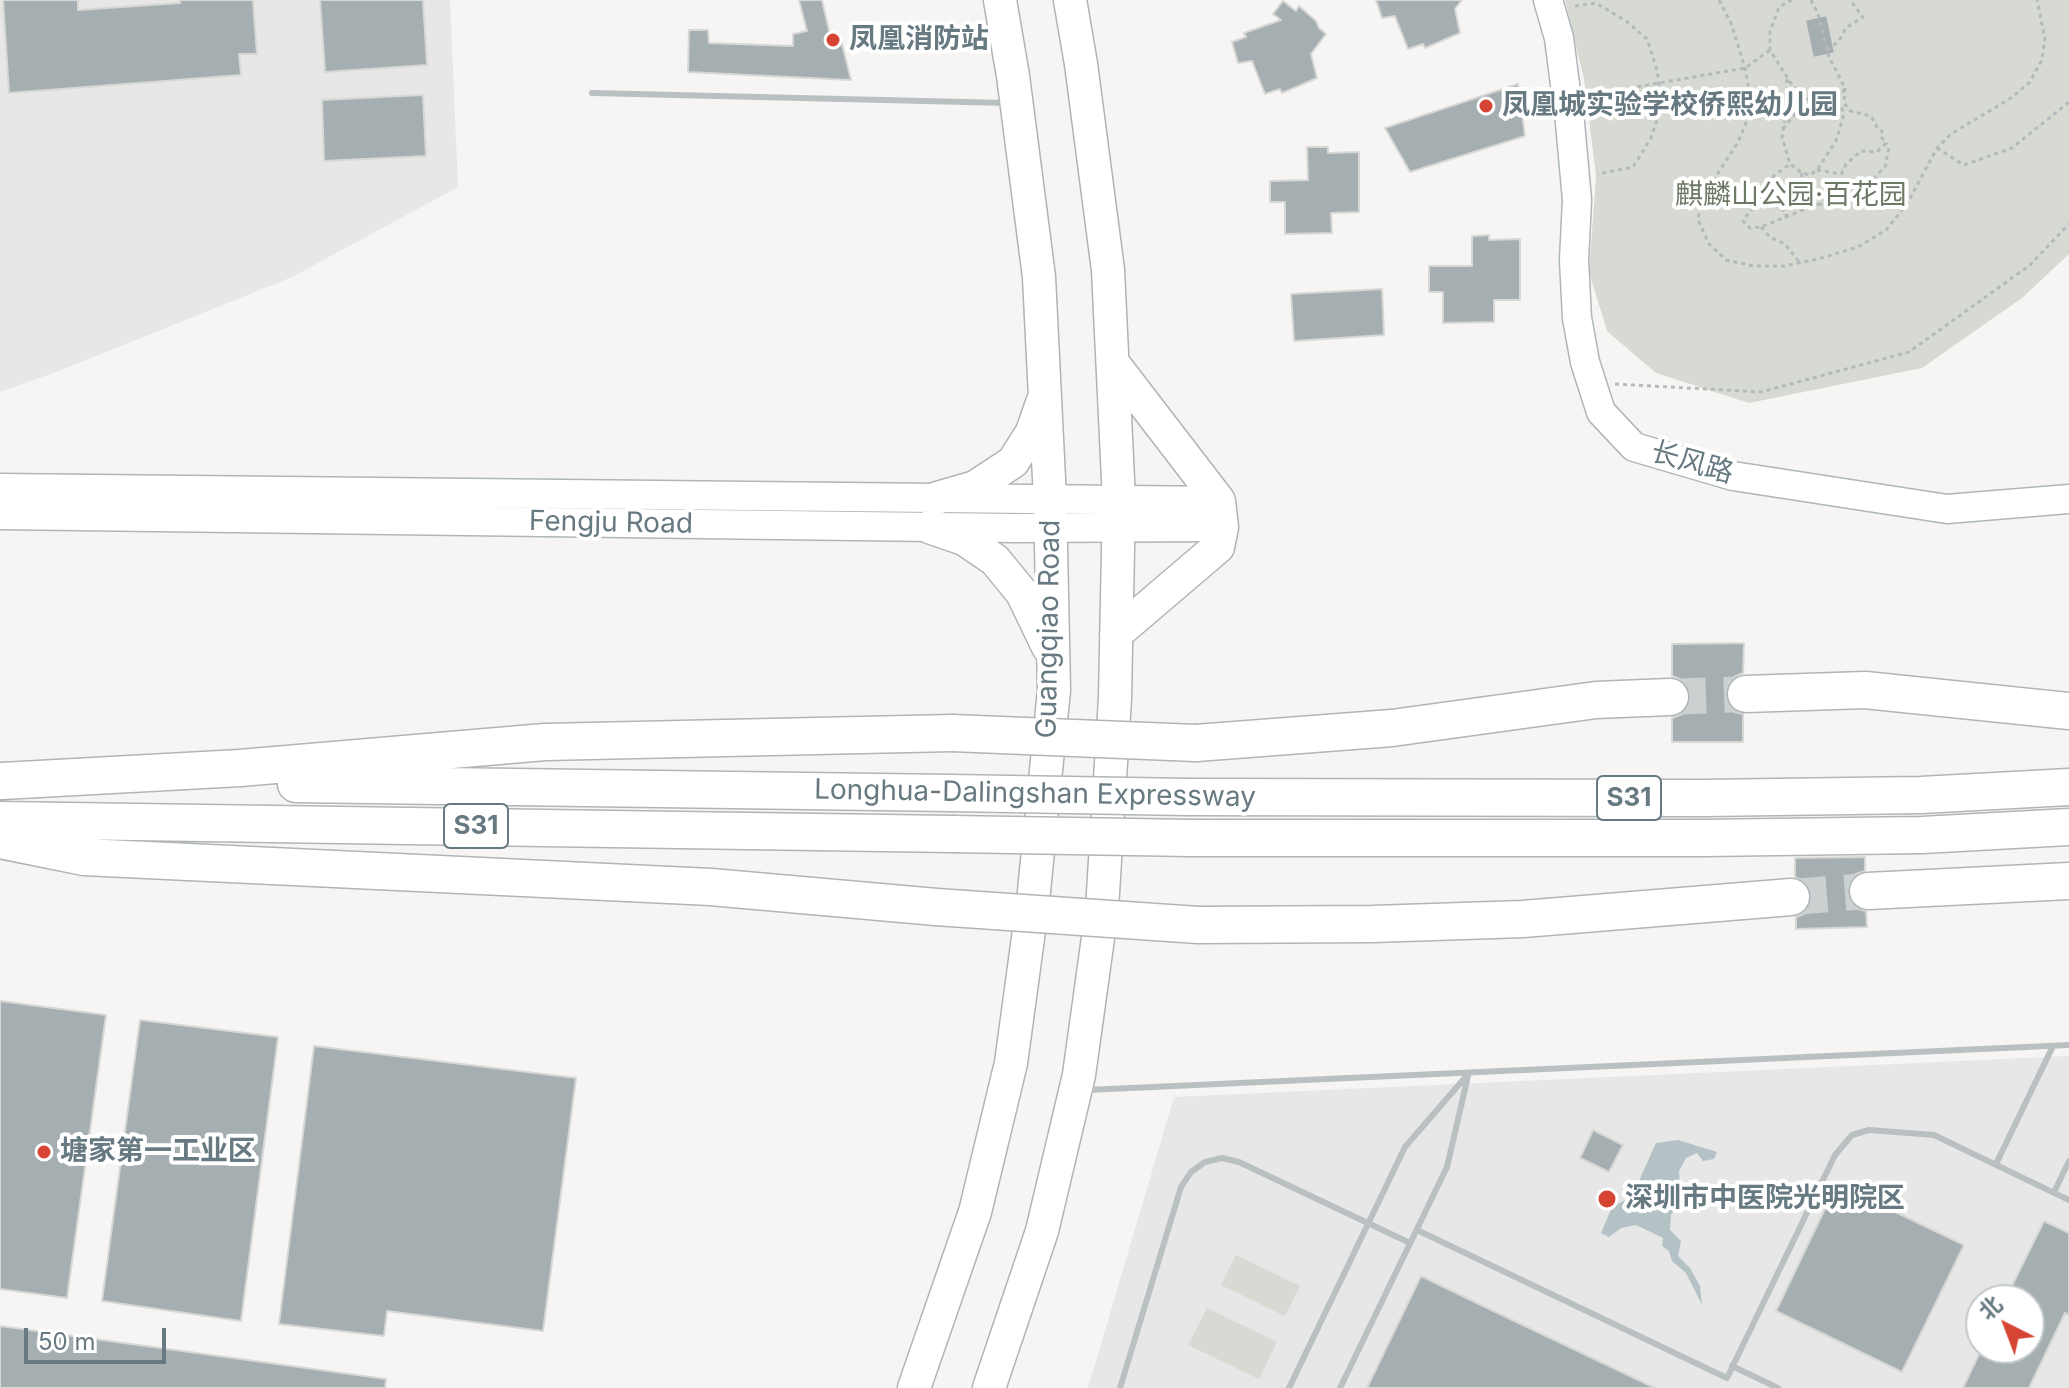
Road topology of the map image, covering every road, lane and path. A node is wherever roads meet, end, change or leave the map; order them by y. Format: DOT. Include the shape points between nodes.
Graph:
graph roads {
  1 [pos="1000,0"];
  2 [pos="1070,0"];
  3 [pos="1719,0"];
  4 [pos="1792,0"];
  5 [pos="1811,0"];
  6 [pos="1850,0"];
  7 [pos="2037,0"];
  8 [pos="1550,5"];
  9 [pos="1770,50"];
  10 [pos="1827,50"];
  11 [pos="1745,68"];
  12 [pos="1787,79"];
  13 [pos="1659,83"];
  14 [pos="1845,88"];
  15 [pos="592,93"];
  16 [pos="1566,99"];
  17 [pos="1830,99"];
  18 [pos="1811,101"];
  19 [pos="2069,102"];
  20 [pos="1016,103"];
  21 [pos="1850,111"];
  22 [pos="1844,120"];
  23 [pos="1782,131"];
  24 [pos="1886,143"];
  25 [pos="1937,148"];
  26 [pos="1790,164"];
  27 [pos="1817,170"];
  28 [pos="1802,173"];
  29 [pos="1810,175"];
  30 [pos="1575,179"];
  31 [pos="1838,179"];
  32 [pos="1800,185"];
  33 [pos="1780,195"];
  34 [pos="1765,202"];
  35 [pos="1818,204"];
  36 [pos="1779,206"];
  37 [pos="1786,212"];
  38 [pos="1797,213"];
  39 [pos="1786,218"];
  40 [pos="2069,224"];
  41 [pos="1761,227"];
  42 [pos="1800,263"];
  43 [pos="1113,363"];
  44 [pos="1592,383"];
  45 [pos="1045,389"];
  46 [pos="0,488"];
  47 [pos="2069,499"];
  48 [pos="933,513"];
  49 [pos="1050,514"];
  50 [pos="1118,514"];
  51 [pos="1221,514"];
  52 [pos="0,515"];
  53 [pos="1116,634"];
  54 [pos="1054,674"];
  55 [pos="1746,694"];
  56 [pos="1670,697"];
  57 [pos="2069,711"];
  58 [pos="1,781"];
  59 [pos="2069,787"];
  60 [pos="0,820"];
  61 [pos="2069,827"];
  62 [pos="0,840"];
  63 [pos="2069,881"];
  64 [pos="1868,891"];
  65 [pos="1791,897"];
  66 [pos="2069,1045"];
  67 [pos="2053,1046"];
  68 [pos="1469,1073"];
  69 [pos="1076,1091"];
  70 [pos="2069,1161"];
  71 [pos="1996,1164"];
  72 [pos="2054,1192"];
  73 [pos="2069,1200"];
  74 [pos="1369,1223"];
  75 [pos="1417,1230"];
  76 [pos="1410,1243"];
  77 [pos="1732,1366"];
  78 [pos="914,1388"];
  79 [pos="989,1388"];
  80 [pos="1120,1388"];
  81 [pos="1289,1388"];
  82 [pos="1340,1388"];
  83 [pos="1778,1388"];
  1 -- 20 [label="main road, Guangqiao Road"];
  2 -- 43 [label="main road" via="1108,270"];
  3 -- 11 [label="path"];
  4 -- 9 [label="path" via="1779,7"];
  5 -- 10 [label="path"];
  6 -- 10 [label="path" via="1863,17"];
  7 -- 25 [label="path" via="2045,39 2042,60 2029,83"];
  8 -- 13 [label="path" via="1596,3 1626,21 1647,39"];
  8 -- 16 [label="street, 长风路"];
  9 -- 11 [label="path"];
  9 -- 12 [label="path"];
  10 -- 14 [label="path"];
  11 -- 13 [label="path"];
  11 -- 42 [label="path" via="1749,116 1702,198 1698,220 1709,244 1726,260 1754,266"];
  12 -- 18 [label="path"];
  12 -- 23 [label="path"];
  13 -- 16 [label="path"];
  13 -- 30 [label="path" via="1662,105 1651,138 1633,167"];
  14 -- 17 [label="path"];
  14 -- 21 [label="path" via="1844,103"];
  15 -- 20 [label="lane"];
  16 -- 30 [label="street, 长风路"];
  17 -- 18 [label="path"];
  17 -- 22 [label="path" via="1841,106"];
  18 -- 23 [label="path"];
  19 -- 25 [label="path" via="2012,148 1988,157 1964,165"];
  20 -- 45 [label="main road, Guangqiao Road" via="1039,277"];
  21 -- 22 [label="path"];
  21 -- 24 [label="path" via="1871,116"];
  22 -- 27 [label="path"];
  23 -- 26 [label="path"];
  24 -- 31 [label="path" via="1877,152 1861,151"];
  24 -- 35 [label="path" via="1885,167 1876,178 1844,203"];
  25 -- 42 [label="path" via="1907,204 1886,230 1858,247"];
  26 -- 28 [label="path"];
  26 -- 34 [label="path" via="1758,193"];
  27 -- 29 [label="path"];
  27 -- 31 [label="path" via="1835,173"];
  28 -- 29 [label="path"];
  28 -- 32 [label="path"];
  29 -- 32 [label="path"];
  30 -- 44 [label="street, 长风路" via="1577,318"];
  31 -- 35 [label="path" via="1814,200"];
  32 -- 33 [label="path"];
  33 -- 34 [label="path"];
  33 -- 36 [label="path"];
  34 -- 36 [label="path"];
  34 -- 41 [label="path" via="1743,221 1750,228"];
  35 -- 38 [label="path"];
  36 -- 37 [label="path"];
  37 -- 38 [label="path"];
  37 -- 39 [label="path"];
  38 -- 39 [label="path"];
  39 -- 41 [label="path"];
  40 -- 44 [label="path" via="2030,265 1909,352 1761,392"];
  41 -- 42 [label="path"];
  43 -- 50 [label="main road"];
  43 -- 51 [label="main road"];
  44 -- 47 [label="street, 长风路" via="1601,412 1634,447 1733,476 1947,509"];
  45 -- 48 [label="main road" via="1032,432 1013,462"];
  45 -- 49 [label="main road, Guangqiao Road"];
  46 -- 48 [label="street, Fengju Road"];
  48 -- 49 [label="street, Fengju Road"];
  48 -- 52 [label="street, Fengju Road"];
  48 -- 54 [label="main road" via="947,532 980,548 1008,574 1044,635"];
  49 -- 50 [label="street, Fengju Road"];
  49 -- 54 [label="main road, Guangqiao Road"];
  50 -- 51 [label="street, Fengju Road"];
  50 -- 53 [label="main road"];
  51 -- 53 [label="main road" via="1218,547"];
  53 -- 69 [label="main road" via="1102,909"];
  54 -- 78 [label="main road, Guangqiao Road" via="1033,901 1011,1063 975,1212"];
  55 -- 57 [label="highway" via="1865,690"];
  56 -- 58 [label="highway, bridge" via="1596,700 1392,728 1196,743 952,733 545,742 240,768"];
  58 -- 59 [label="highway, Longhua-Dalingshan Expressway / S31, bridge" via="1188,797 1704,798"];
  60 -- 61 [label="highway, Longhua-Dalingshan Expressway / S31, bridge" via="1191,838 1704,838"];
  62 -- 65 [label="highway, bridge" via="84,857 711,887 1198,925 1523,919"];
  63 -- 64 [label="highway"];
  66 -- 67 [label="lane"];
  67 -- 68 [label="lane"];
  67 -- 71 [label="lane"];
  68 -- 69 [label="lane"];
  68 -- 74 [label="lane" via="1405,1147"];
  68 -- 75 [label="lane" via="1447,1167"];
  69 -- 79 [label="main road" via="1042,1231"];
  70 -- 72 [label="lane"];
  71 -- 72 [label="lane"];
  71 -- 77 [label="lane" via="1934,1135 1869,1130 1845,1140"];
  72 -- 73 [label="lane"];
  74 -- 76 [label="lane"];
  74 -- 80 [label="lane" via="1239,1162 1205,1162 1181,1187"];
  74 -- 81 [label="lane"];
  75 -- 76 [label="lane"];
  75 -- 77 [label="lane" via="1727,1378"];
  76 -- 82 [label="lane"];
  77 -- 83 [label="lane"];
}
